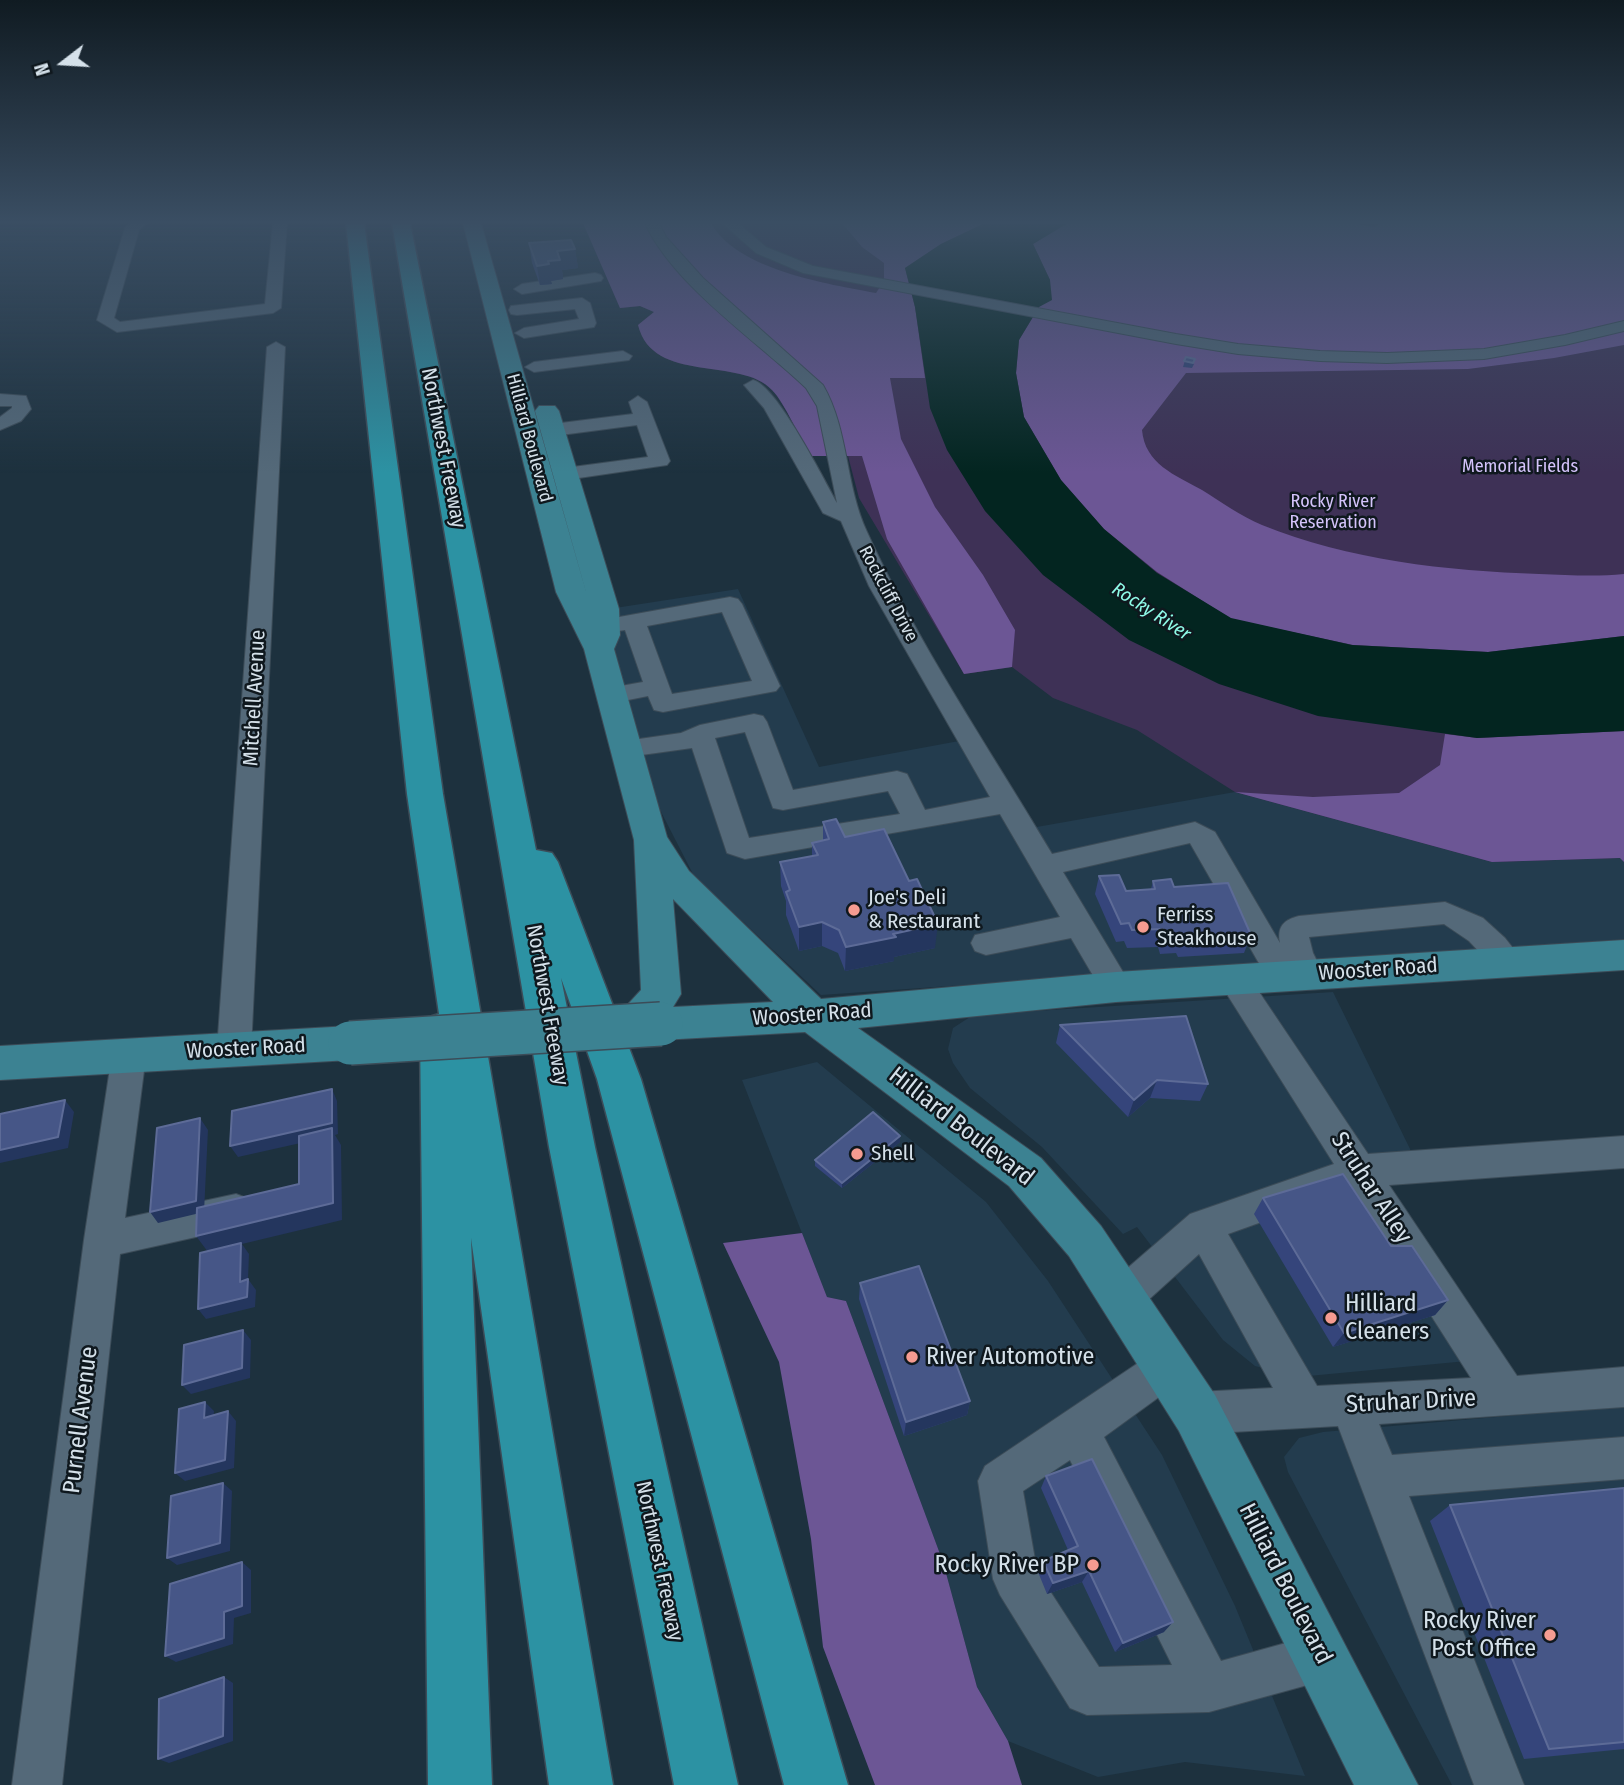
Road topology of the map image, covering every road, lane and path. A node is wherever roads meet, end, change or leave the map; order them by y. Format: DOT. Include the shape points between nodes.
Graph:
graph roads {
  1 [pos="110,306"];
  2 [pos="273,306"];
  3 [pos="366,306"];
  4 [pos="417,306"];
  5 [pos="494,306"];
  6 [pos="517,306"];
  7 [pos="529,306"];
  8 [pos="555,306"];
  9 [pos="589,306"];
  10 [pos="727,306"];
  11 [pos="995,306"];
  12 [pos="518,311"];
  13 [pos="1624,326"];
  14 [pos="276,347"];
  15 [pos="623,356"];
  16 [pos="534,367"];
  17 [pos="753,385"];
  18 [pos="0,400"];
  19 [pos="0,424"];
  20 [pos="553,430"];
  21 [pos="565,474"];
  22 [pos="851,518"];
  23 [pos="634,621"];
  24 [pos="602,637"];
  25 [pos="657,687"];
  26 [pos="613,695"];
  27 [pos="699,733"];
  28 [pos="628,748"];
  29 [pos="503,764"];
  30 [pos="783,801"];
  31 [pos="1007,803"];
  32 [pos="917,821"];
  33 [pos="650,838"];
  34 [pos="801,842"];
  35 [pos="1044,866"];
  36 [pos="438,878"];
  37 [pos="1080,925"];
  38 [pos="986,943"];
  39 [pos="1624,955"];
  40 [pos="1508,962"];
  41 [pos="1295,976"];
  42 [pos="1234,980"];
  43 [pos="1116,987"];
  44 [pos="652,1015"];
  45 [pos="812,1016"];
  46 [pos="234,1050"];
  47 [pos="129,1055"];
  48 [pos="0,1063"];
  49 [pos="1624,1152"];
  50 [pos="1360,1171"];
  51 [pos="268,1203"];
  52 [pos="1203,1226"];
  53 [pos="103,1240"];
  54 [pos="1122,1298"];
  55 [pos="1167,1367"];
  56 [pos="1624,1387"];
  57 [pos="1507,1397"];
  58 [pos="1350,1405"];
  59 [pos="1306,1407"];
  60 [pos="1197,1413"];
  61 [pos="1078,1430"];
  62 [pos="1624,1458"];
  63 [pos="1380,1477"];
  64 [pos="1322,1657"];
  65 [pos="1209,1688"];
  66 [pos="37,1785"];
  67 [pos="460,1785"];
  68 [pos="581,1785"];
  69 [pos="706,1785"];
  70 [pos="816,1785"];
  71 [pos="1387,1785"];
  72 [pos="1499,1785"];
  1 -- 2 [label="street" via="106,320 117,327"];
  3 -- 36 [label="highway"];
  4 -- 29 [label="highway, Northwest Freeway"];
  5 -- 24 [label="main road, Hilliard Boulevard" via="569,592"];
  6 -- 12 [label="main road, Hilliard Boulevard"];
  7 -- 12 [label="street"];
  8 -- 12 [label="street"];
  9 -- 12 [label="street" via="588,323"];
  10 -- 22 [label="street, Rockcliff Drive" via="814,385 826,406"];
  11 -- 13 [label="street" via="1238,349 1378,358 1485,354"];
  12 -- 16 [label="main road, Hilliard Boulevard"];
  14 -- 46 [label="street, Mitchell Avenue"];
  15 -- 16 [label="street"];
  16 -- 20 [label="main road, Hilliard Boulevard"];
  17 -- 22 [label="street" via="772,406 830,509"];
  18 -- 19 [label="street" via="19,400 22,409"];
  20 -- 21 [label="main road, Hilliard Boulevard"];
  20 -- 21 [label="street" via="641,410 660,461"];
  21 -- 24 [label="main road, Hilliard Boulevard" via="605,609"];
  22 -- 31 [label="street, Rockcliff Drive" via="880,586"];
  23 -- 24 [label="street"];
  23 -- 25 [label="street"];
  23 -- 25 [label="street" via="730,604 767,686 663,704"];
  24 -- 26 [label="main road, Hilliard Boulevard"];
  25 -- 26 [label="street"];
  26 -- 28 [label="main road, Hilliard Boulevard"];
  27 -- 28 [label="street" via="687,741"];
  27 -- 30 [label="street" via="754,722"];
  27 -- 34 [label="street" via="737,846"];
  28 -- 33 [label="main road, Hilliard Boulevard"];
  29 -- 69 [label="highway, Northwest Freeway" via="572,1147"];
  29 -- 70 [label="highway" via="619,1079"];
  30 -- 32 [label="street" via="897,780"];
  30 -- 34 [label="street"];
  31 -- 32 [label="street"];
  31 -- 35 [label="street, Rockcliff Drive"];
  32 -- 34 [label="street"];
  33 -- 44 [label="main road"];
  33 -- 45 [label="main road, Hilliard Boulevard" via="676,880"];
  35 -- 37 [label="street, Rockcliff Drive"];
  35 -- 41 [label="street" via="1195,832 1205,839"];
  36 -- 67 [label="highway"];
  36 -- 68 [label="highway"];
  37 -- 38 [label="street"];
  37 -- 43 [label="street, Rockcliff Drive"];
  39 -- 40 [label="main road, Wooster Road"];
  40 -- 41 [label="main road, Wooster Road"];
  40 -- 41 [label="street" via="1480,930 1445,913 1299,927 1293,932"];
  41 -- 42 [label="main road, Wooster Road"];
  42 -- 43 [label="main road, Wooster Road"];
  42 -- 50 [label="street, Struhar Alley"];
  43 -- 45 [label="main road, Wooster Road"];
  44 -- 45 [label="main road, Wooster Road"];
  44 -- 46 [label="main road, Wooster Road, bridge"];
  45 -- 54 [label="main road, Hilliard Boulevard" via="1025,1172 1085,1241"];
  46 -- 47 [label="main road, Wooster Road"];
  47 -- 48 [label="main road, Wooster Road"];
  47 -- 53 [label="street, Purnell Avenue"];
  49 -- 50 [label="street"];
  50 -- 52 [label="street"];
  50 -- 57 [label="street, Struhar Alley"];
  51 -- 53 [label="street"];
  52 -- 54 [label="street"];
  52 -- 59 [label="street"];
  53 -- 66 [label="street, Purnell Avenue"];
  54 -- 55 [label="main road, Hilliard Boulevard"];
  55 -- 60 [label="main road, Hilliard Boulevard"];
  55 -- 61 [label="street"];
  56 -- 57 [label="street, Struhar Drive"];
  57 -- 58 [label="street, Struhar Drive"];
  58 -- 59 [label="street, Struhar Drive"];
  58 -- 63 [label="street"];
  59 -- 60 [label="street, Struhar Drive"];
  60 -- 64 [label="main road, Hilliard Boulevard"];
  61 -- 65 [label="street"];
  61 -- 65 [label="street" via="1000,1481 1016,1579 1087,1691"];
  62 -- 63 [label="street"];
  63 -- 72 [label="street"];
  64 -- 65 [label="street"];
  64 -- 71 [label="main road, Hilliard Boulevard"];
}
